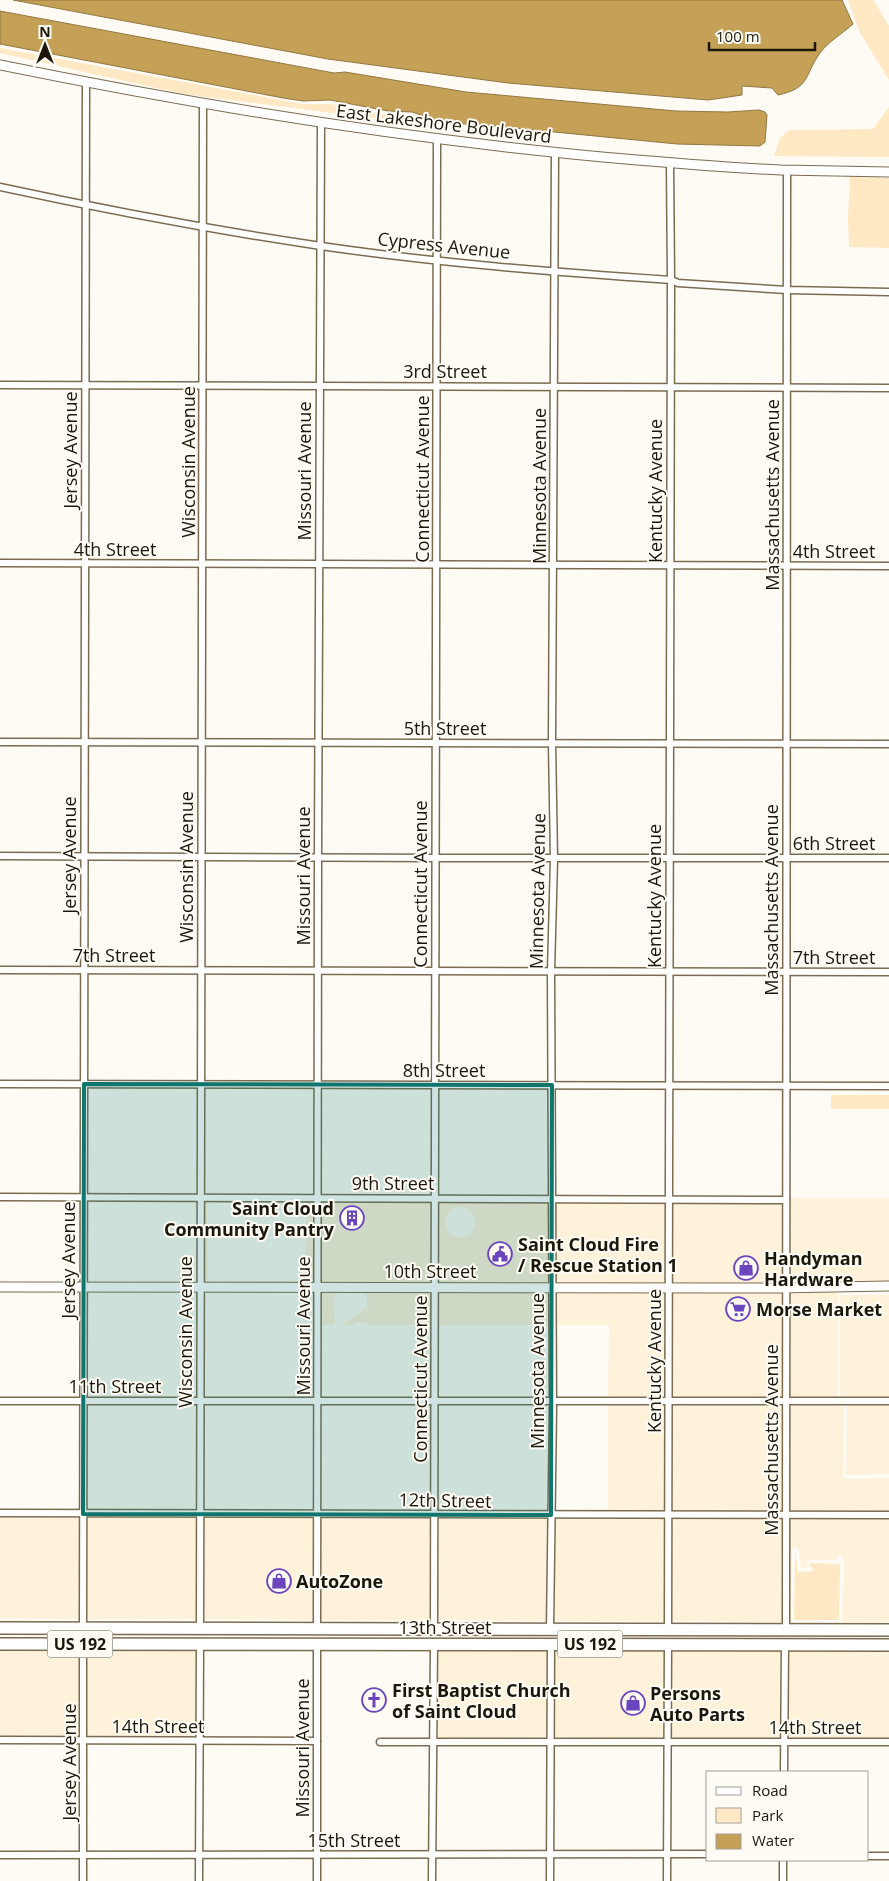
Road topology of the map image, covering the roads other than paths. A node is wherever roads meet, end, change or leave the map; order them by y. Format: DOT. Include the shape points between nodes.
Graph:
graph roads {
  1 [pos="0,65"];
  2 [pos="86,83"];
  3 [pos="204,105"];
  4 [pos="321,124"];
  5 [pos="437,140"];
  6 [pos="555,153"];
  7 [pos="670,162"];
  8 [pos="787,170"];
  9 [pos="889,172"];
  10 [pos="0,187"];
  11 [pos="86,206"];
  12 [pos="203,226"];
  13 [pos="321,246"];
  14 [pos="437,260"];
  15 [pos="555,271"];
  16 [pos="671,280"];
  17 [pos="787,290"];
  18 [pos="889,292"];
  19 [pos="0,385"];
  20 [pos="85,386"];
  21 [pos="203,386"];
  22 [pos="319,386"];
  23 [pos="436,386"];
  24 [pos="555,387"];
  25 [pos="670,387"];
  26 [pos="787,388"];
  27 [pos="889,388"];
  28 [pos="0,563"];
  29 [pos="85,564"];
  30 [pos="203,564"];
  31 [pos="319,564"];
  32 [pos="437,565"];
  33 [pos="554,565"];
  34 [pos="670,566"];
  35 [pos="889,566"];
  36 [pos="787,567"];
  37 [pos="0,742"];
  38 [pos="84,742"];
  39 [pos="435,742"];
  40 [pos="201,743"];
  41 [pos="318,743"];
  42 [pos="552,743"];
  43 [pos="670,744"];
  44 [pos="786,744"];
  45 [pos="889,744"];
  46 [pos="0,856"];
  47 [pos="83,856"];
  48 [pos="200,856"];
  49 [pos="318,857"];
  50 [pos="436,857"];
  51 [pos="669,858"];
  52 [pos="786,858"];
  53 [pos="889,858"];
  54 [pos="554,859"];
  55 [pos="0,970"];
  56 [pos="84,970"];
  57 [pos="201,970"];
  58 [pos="318,971"];
  59 [pos="434,971"];
  60 [pos="551,971"];
  61 [pos="669,971"];
  62 [pos="786,972"];
  63 [pos="889,972"];
  64 [pos="0,1084"];
  65 [pos="84,1084"];
  66 [pos="200,1084"];
  67 [pos="434,1085"];
  68 [pos="552,1085"];
  69 [pos="318,1086"];
  70 [pos="668,1086"];
  71 [pos="785,1086"];
  72 [pos="889,1086"];
  73 [pos="0,1197"];
  74 [pos="84,1198"];
  75 [pos="200,1198"];
  76 [pos="318,1198"];
  77 [pos="435,1198"];
  78 [pos="552,1199"];
  79 [pos="669,1199"];
  80 [pos="786,1200"];
  81 [pos="889,1286"];
  82 [pos="0,1287"];
  83 [pos="83,1287"];
  84 [pos="200,1287"];
  85 [pos="317,1287"];
  86 [pos="434,1287"];
  87 [pos="552,1287"];
  88 [pos="786,1287"];
  89 [pos="669,1288"];
  90 [pos="0,1400"];
  91 [pos="83,1401"];
  92 [pos="200,1401"];
  93 [pos="318,1401"];
  94 [pos="889,1401"];
  95 [pos="436,1402"];
  96 [pos="553,1402"];
  97 [pos="668,1402"];
  98 [pos="786,1402"];
  99 [pos="0,1513"];
  100 [pos="83,1514"];
  101 [pos="200,1514"];
  102 [pos="316,1514"];
  103 [pos="434,1515"];
  104 [pos="551,1515"];
  105 [pos="668,1515"];
  106 [pos="786,1515"];
  107 [pos="889,1515"];
  108 [pos="0,1628"];
  109 [pos="83,1628"];
  110 [pos="200,1628"];
  111 [pos="225,1629"];
  112 [pos="317,1629"];
  113 [pos="344,1629"];
  114 [pos="434,1629"];
  115 [pos="491,1629"];
  116 [pos="550,1629"];
  117 [pos="608,1629"];
  118 [pos="668,1629"];
  119 [pos="725,1629"];
  120 [pos="786,1630"];
  121 [pos="844,1630"];
  122 [pos="889,1630"];
  123 [pos="0,1644"];
  124 [pos="83,1644"];
  125 [pos="177,1644"];
  126 [pos="200,1644"];
  127 [pos="291,1644"];
  128 [pos="317,1644"];
  129 [pos="371,1644"];
  130 [pos="434,1644"];
  131 [pos="483,1644"];
  132 [pos="597,1644"];
  133 [pos="551,1645"];
  134 [pos="668,1645"];
  135 [pos="726,1645"];
  136 [pos="784,1645"];
  137 [pos="889,1646"];
  138 [pos="0,1740"];
  139 [pos="84,1741"];
  140 [pos="317,1741"];
  141 [pos="551,1741"];
  142 [pos="199,1742"];
  143 [pos="380,1742"];
  144 [pos="433,1742"];
  145 [pos="667,1742"];
  146 [pos="784,1742"];
  147 [pos="889,1742"];
  148 [pos="784,1771"];
  149 [pos="83,1854"];
  150 [pos="199,1854"];
  151 [pos="550,1854"];
  152 [pos="667,1854"];
  153 [pos="706,1854"];
  154 [pos="0,1855"];
  155 [pos="317,1855"];
  156 [pos="432,1855"];
  157 [pos="869,1856"];
  158 [pos="889,1856"];
  159 [pos="783,1861"];
  160 [pos="83,1881"];
  161 [pos="199,1881"];
  162 [pos="317,1881"];
  163 [pos="432,1881"];
  164 [pos="550,1881"];
  165 [pos="667,1881"];
  166 [pos="783,1881"];
  1 -- 2 [label="street, East Lakeshore Boulevard"];
  2 -- 3 [label="street, East Lakeshore Boulevard"];
  2 -- 11 [label="street, Jersey Avenue"];
  3 -- 4 [label="street, East Lakeshore Boulevard"];
  3 -- 12 [label="street, Wisconsin Avenue"];
  4 -- 5 [label="street, East Lakeshore Boulevard"];
  4 -- 13 [label="street, Missouri Avenue"];
  5 -- 6 [label="street, East Lakeshore Boulevard"];
  5 -- 14 [label="street, Connecticut Avenue"];
  6 -- 7 [label="street, East Lakeshore Boulevard"];
  6 -- 15 [label="street, Minnesota Avenue"];
  7 -- 8 [label="street, East Lakeshore Boulevard"];
  7 -- 16 [label="street, Kentucky Avenue"];
  8 -- 9 [label="street, East Lakeshore Boulevard"];
  8 -- 17 [label="street, Massachusetts Avenue"];
  10 -- 11 [label="street, Cypress Avenue"];
  11 -- 12 [label="street, Cypress Avenue"];
  11 -- 20 [label="street, Jersey Avenue"];
  12 -- 13 [label="street, Cypress Avenue"];
  12 -- 21 [label="street, Wisconsin Avenue"];
  13 -- 14 [label="street, Cypress Avenue"];
  13 -- 22 [label="street, Missouri Avenue"];
  14 -- 15 [label="street, Cypress Avenue"];
  14 -- 23 [label="street, Connecticut Avenue"];
  15 -- 16 [label="street, Cypress Avenue"];
  15 -- 24 [label="street, Minnesota Avenue"];
  16 -- 17 [label="street, Cypress Avenue"];
  16 -- 25 [label="street, Kentucky Avenue"];
  17 -- 18 [label="street, Cypress Avenue"];
  17 -- 26 [label="street, Massachusetts Avenue"];
  19 -- 20 [label="street, 3rd Street"];
  20 -- 21 [label="street, 3rd Street"];
  20 -- 29 [label="street, Jersey Avenue"];
  21 -- 22 [label="street, 3rd Street"];
  21 -- 30 [label="street, Wisconsin Avenue"];
  22 -- 23 [label="street, 3rd Street"];
  22 -- 31 [label="street, Missouri Avenue"];
  23 -- 24 [label="street, 3rd Street"];
  23 -- 32 [label="street, Connecticut Avenue"];
  24 -- 25 [label="street, 3rd Street"];
  24 -- 33 [label="street, Minnesota Avenue"];
  25 -- 26 [label="street, 3rd Street"];
  25 -- 34 [label="street, Kentucky Avenue"];
  26 -- 27 [label="street, 3rd Street"];
  26 -- 36 [label="street, Massachusetts Avenue"];
  28 -- 29 [label="street, 4th Street"];
  29 -- 30 [label="street, 4th Street"];
  29 -- 38 [label="street, Jersey Avenue"];
  30 -- 31 [label="street, 4th Street"];
  30 -- 40 [label="street, Wisconsin Avenue"];
  31 -- 32 [label="street, 4th Street"];
  31 -- 41 [label="street, Missouri Avenue"];
  32 -- 33 [label="street, 4th Street"];
  32 -- 39 [label="street, Connecticut Avenue"];
  33 -- 34 [label="street, 4th Street"];
  33 -- 42 [label="street, Minnesota Avenue"];
  34 -- 36 [label="street, 4th Street"];
  34 -- 43 [label="street, Kentucky Avenue"];
  35 -- 36 [label="street, 4th Street"];
  36 -- 44 [label="street, Massachusetts Avenue"];
  37 -- 38 [label="street, 5th Street"];
  38 -- 40 [label="street, 5th Street"];
  38 -- 47 [label="street, Jersey Avenue"];
  39 -- 41 [label="street, 5th Street"];
  39 -- 42 [label="street, 5th Street"];
  39 -- 50 [label="street, Connecticut Avenue"];
  40 -- 41 [label="street, 5th Street"];
  40 -- 48 [label="street, Wisconsin Avenue"];
  41 -- 49 [label="street, Missouri Avenue"];
  42 -- 43 [label="street, 5th Street"];
  42 -- 54 [label="street, Minnesota Avenue"];
  43 -- 44 [label="street, 5th Street"];
  43 -- 51 [label="street, Kentucky Avenue"];
  44 -- 45 [label="street, 5th Street"];
  44 -- 52 [label="street, Massachusetts Avenue"];
  46 -- 47 [label="street, 6th Street"];
  47 -- 48 [label="street, 6th Street"];
  47 -- 56 [label="street, Jersey Avenue"];
  48 -- 49 [label="street, 6th Street"];
  48 -- 57 [label="street, Wisconsin Avenue"];
  49 -- 50 [label="street, 6th Street"];
  49 -- 58 [label="street, Missouri Avenue"];
  50 -- 54 [label="street, 6th Street"];
  50 -- 59 [label="street, Connecticut Avenue"];
  51 -- 52 [label="street, 6th Street"];
  51 -- 54 [label="street, 6th Street"];
  51 -- 61 [label="street, Kentucky Avenue"];
  52 -- 53 [label="street, 6th Street"];
  52 -- 62 [label="street, Massachusetts Avenue"];
  54 -- 60 [label="street, Minnesota Avenue"];
  55 -- 56 [label="street, 7th Street"];
  56 -- 57 [label="street, 7th Street"];
  56 -- 65 [label="street, Jersey Avenue"];
  57 -- 58 [label="street, 7th Street"];
  57 -- 66 [label="street, Wisconsin Avenue"];
  58 -- 59 [label="street, 7th Street"];
  58 -- 69 [label="street, Missouri Avenue"];
  59 -- 60 [label="street, 7th Street"];
  59 -- 67 [label="street, Connecticut Avenue"];
  60 -- 61 [label="street, 7th Street"];
  60 -- 68 [label="street, Minnesota Avenue"];
  61 -- 62 [label="street, 7th Street"];
  61 -- 70 [label="street, Kentucky Avenue"];
  62 -- 63 [label="street, 7th Street"];
  62 -- 71 [label="street, Massachusetts Avenue"];
  64 -- 65 [label="street, 8th Street"];
  65 -- 66 [label="street, 8th Street"];
  65 -- 74 [label="street, Jersey Avenue"];
  66 -- 69 [label="street, 8th Street"];
  66 -- 75 [label="street, Wisconsin Avenue"];
  67 -- 68 [label="street, 8th Street"];
  67 -- 69 [label="street, 8th Street"];
  67 -- 77 [label="street, Connecticut Avenue"];
  68 -- 70 [label="street, 8th Street"];
  68 -- 78 [label="street, Minnesota Avenue"];
  69 -- 76 [label="street, Missouri Avenue"];
  70 -- 71 [label="street, 8th Street"];
  70 -- 79 [label="street, Kentucky Avenue"];
  71 -- 72 [label="street, 8th Street"];
  71 -- 80 [label="street, Massachusetts Avenue"];
  73 -- 74 [label="street, 9th Street"];
  74 -- 75 [label="street, 9th Street"];
  74 -- 83 [label="street, Jersey Avenue"];
  75 -- 76 [label="street, 9th Street"];
  75 -- 84 [label="street, Wisconsin Avenue"];
  76 -- 77 [label="street, 9th Street"];
  76 -- 85 [label="street, Missouri Avenue"];
  77 -- 78 [label="street, 9th Street"];
  77 -- 86 [label="street, Connecticut Avenue"];
  78 -- 79 [label="street, 9th Street"];
  78 -- 87 [label="street, Minnesota Avenue"];
  79 -- 80 [label="street, 9th Street"];
  79 -- 89 [label="street, Kentucky Avenue"];
  80 -- 88 [label="street, Massachusetts Avenue"];
  81 -- 88 [label="street, 10th Street"];
  82 -- 83 [label="street, 10th Street"];
  83 -- 84 [label="street, 10th Street"];
  83 -- 91 [label="street, Jersey Avenue"];
  84 -- 85 [label="street, 10th Street"];
  84 -- 92 [label="street, Wisconsin Avenue"];
  85 -- 86 [label="street, 10th Street"];
  85 -- 93 [label="street, Missouri Avenue"];
  86 -- 87 [label="street, 10th Street"];
  86 -- 95 [label="street, Connecticut Avenue"];
  87 -- 89 [label="street, 10th Street"];
  87 -- 96 [label="street, Minnesota Avenue"];
  88 -- 89 [label="street, 10th Street"];
  88 -- 98 [label="street, Massachusetts Avenue"];
  89 -- 97 [label="street, Kentucky Avenue"];
  90 -- 91 [label="street, 11th Street"];
  91 -- 92 [label="street, 11th Street"];
  91 -- 100 [label="street, Jersey Avenue"];
  92 -- 93 [label="street, 11th Street"];
  92 -- 101 [label="street, Wisconsin Avenue"];
  93 -- 95 [label="street, 11th Street"];
  93 -- 102 [label="street, Missouri Avenue"];
  94 -- 98 [label="street, 11th Street"];
  95 -- 96 [label="street, 11th Street"];
  95 -- 103 [label="street, Connecticut Avenue"];
  96 -- 97 [label="street, 11th Street"];
  96 -- 104 [label="street, Minnesota Avenue"];
  97 -- 98 [label="street, 11th Street"];
  97 -- 105 [label="street, Kentucky Avenue"];
  98 -- 106 [label="street, Massachusetts Avenue"];
  99 -- 100 [label="street, 12th Street"];
  100 -- 101 [label="street, 12th Street"];
  100 -- 109 [label="street, Jersey Avenue"];
  101 -- 102 [label="street, 12th Street"];
  101 -- 110 [label="street, Wisconsin Avenue"];
  102 -- 103 [label="street, 12th Street"];
  102 -- 112 [label="street, Missouri Avenue"];
  103 -- 104 [label="street, 12th Street"];
  103 -- 114 [label="street, Connecticut Avenue"];
  104 -- 105 [label="street, 12th Street"];
  104 -- 116 [label="street, Minnesota Avenue"];
  105 -- 106 [label="street, 12th Street"];
  105 -- 118 [label="street, Kentucky Avenue"];
  106 -- 107 [label="street, 12th Street"];
  106 -- 120 [label="street, Massachusetts Avenue"];
  108 -- 109 [label="highway, 13th Street / US 192"];
  109 -- 110 [label="highway, 13th Street / US 192"];
  110 -- 111 [label="highway, 13th Street / US 192"];
  110 -- 125 [label="highway" via="190,1639"];
  111 -- 112 [label="highway, 13th Street / US 192"];
  111 -- 126 [label="highway" via="211,1634"];
  112 -- 113 [label="highway, 13th Street / US 192"];
  112 -- 127 [label="highway" via="307,1639"];
  113 -- 114 [label="highway, 13th Street / US 192"];
  113 -- 128 [label="highway"];
  114 -- 115 [label="highway, 13th Street / US 192"];
  114 -- 129 [label="highway" via="421,1637 386,1637"];
  115 -- 116 [label="highway, 13th Street / US 192"];
  115 -- 130 [label="highway" via="478,1635 446,1635"];
  116 -- 117 [label="highway, 13th Street / US 192"];
  116 -- 131 [label="highway" via="546,1636 500,1637"];
  117 -- 118 [label="highway, 13th Street / US 192"];
  117 -- 133 [label="highway" via="598,1636 560,1636"];
  118 -- 119 [label="highway, 13th Street / US 192"];
  118 -- 132 [label="highway" via="658,1638 618,1637"];
  119 -- 120 [label="highway, 13th Street / US 192"];
  119 -- 134 [label="highway" via="716,1636 678,1636"];
  120 -- 121 [label="highway, 13th Street / US 192"];
  120 -- 135 [label="highway" via="773,1638 736,1638"];
  121 -- 122 [label="highway, 13th Street / US 192"];
  121 -- 136 [label="highway" via="831,1636 795,1636"];
  123 -- 124 [label="highway, 13th Street / US 192"];
  124 -- 125 [label="highway, 13th Street / US 192"];
  124 -- 139 [label="street, Jersey Avenue"];
  125 -- 126 [label="highway, 13th Street / US 192"];
  126 -- 127 [label="highway, 13th Street / US 192"];
  126 -- 142 [label="street"];
  127 -- 128 [label="highway, 13th Street / US 192"];
  128 -- 129 [label="highway, 13th Street / US 192"];
  128 -- 140 [label="street, Missouri Avenue"];
  129 -- 130 [label="highway, 13th Street / US 192"];
  130 -- 131 [label="highway, 13th Street / US 192"];
  130 -- 144 [label="street"];
  131 -- 133 [label="highway, 13th Street / US 192"];
  132 -- 133 [label="highway, 13th Street / US 192"];
  132 -- 134 [label="highway, 13th Street / US 192"];
  133 -- 141 [label="street"];
  134 -- 135 [label="highway, 13th Street / US 192"];
  134 -- 145 [label="street"];
  135 -- 136 [label="highway, 13th Street / US 192"];
  136 -- 137 [label="highway, 13th Street / US 192"];
  136 -- 146 [label="street"];
  138 -- 139 [label="street, 14th Street"];
  139 -- 142 [label="street, 14th Street"];
  139 -- 149 [label="street, Jersey Avenue"];
  140 -- 142 [label="street, 14th Street"];
  140 -- 155 [label="street, Missouri Avenue"];
  141 -- 144 [label="street, 14th Street"];
  141 -- 145 [label="street, 14th Street"];
  141 -- 151 [label="street"];
  142 -- 150 [label="street"];
  143 -- 144 [label="street, 14th Street"];
  144 -- 156 [label="street"];
  145 -- 146 [label="street, 14th Street"];
  145 -- 152 [label="street"];
  146 -- 147 [label="street, 14th Street"];
  146 -- 148 [label="street"];
  149 -- 150 [label="street, 15th Street"];
  149 -- 154 [label="street, 15th Street"];
  149 -- 160 [label="street, Jersey Avenue"];
  150 -- 155 [label="street, 15th Street"];
  150 -- 161 [label="street"];
  151 -- 152 [label="street, 15th Street"];
  151 -- 156 [label="street, 15th Street"];
  151 -- 164 [label="street"];
  152 -- 153 [label="street, 15th Street"];
  152 -- 165 [label="street"];
  155 -- 156 [label="street, 15th Street"];
  155 -- 162 [label="street, Missouri Avenue"];
  156 -- 163 [label="street"];
  157 -- 158 [label="street"];
  159 -- 166 [label="street"];
}
